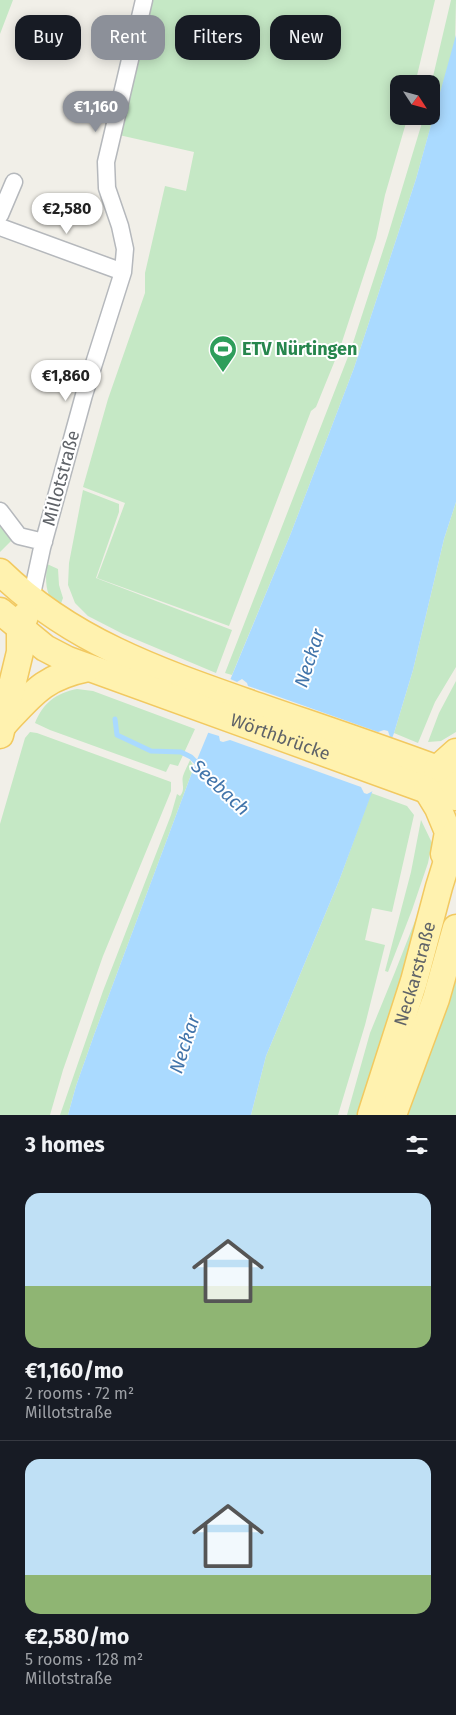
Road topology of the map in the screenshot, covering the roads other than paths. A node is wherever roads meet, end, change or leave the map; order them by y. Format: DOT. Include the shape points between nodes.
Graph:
graph roads {
  1 [pos="144,0"];
  2 [pos="14,182"];
  3 [pos="0,214"];
  4 [pos="0,227"];
  5 [pos="123,272"];
  6 [pos="0,512"];
  7 [pos="44,542"];
  8 [pos="0,572"];
  9 [pos="31,599"];
  10 [pos="0,611"];
  11 [pos="15,635"];
  12 [pos="88,668"];
  13 [pos="0,673"];
  14 [pos="138,674"];
  15 [pos="1,730"];
  16 [pos="444,772"];
  17 [pos="456,797"];
  18 [pos="456,832"];
  19 [pos="439,886"];
  20 [pos="456,928"];
  21 [pos="402,1058"];
  22 [pos="371,1115"];
  23 [pos="393,1115"];
  1 -- 5 [label="street, Millotstraße" via="106,162 107,188 126,249"];
  2 -- 3 [label="street"];
  4 -- 5 [label="street"];
  5 -- 7 [label="street, Millotstraße" via="84,394"];
  6 -- 7 [label="street" via="19,536"];
  7 -- 9 [label="street, Millotstraße"];
  8 -- 9 [label="main road"];
  9 -- 11 [label="main road"];
  9 -- 14 [label="main road"];
  10 -- 11 [label="main road"];
  11 -- 12 [label="main road"];
  11 -- 13 [label="main road"];
  11 -- 15 [label="main road" via="20,652"];
  12 -- 14 [label="main road"];
  12 -- 15 [label="main road" via="66,673 40,687"];
  14 -- 16 [label="main road, Wörthbrücke" via="196,684"];
  16 -- 17 [label="main road, Wörthbrücke"];
  16 -- 19 [label="main road" via="438,808 448,832"];
  18 -- 19 [label="main road, Neckarstraße"];
  19 -- 21 [label="main road, Neckarstraße" via="414,981"];
  20 -- 21 [label="main road, Neckarstraße" via="436,998"];
  21 -- 22 [label="main road, Neckarstraße"];
  21 -- 23 [label="main road, Neckarstraße"];
}
